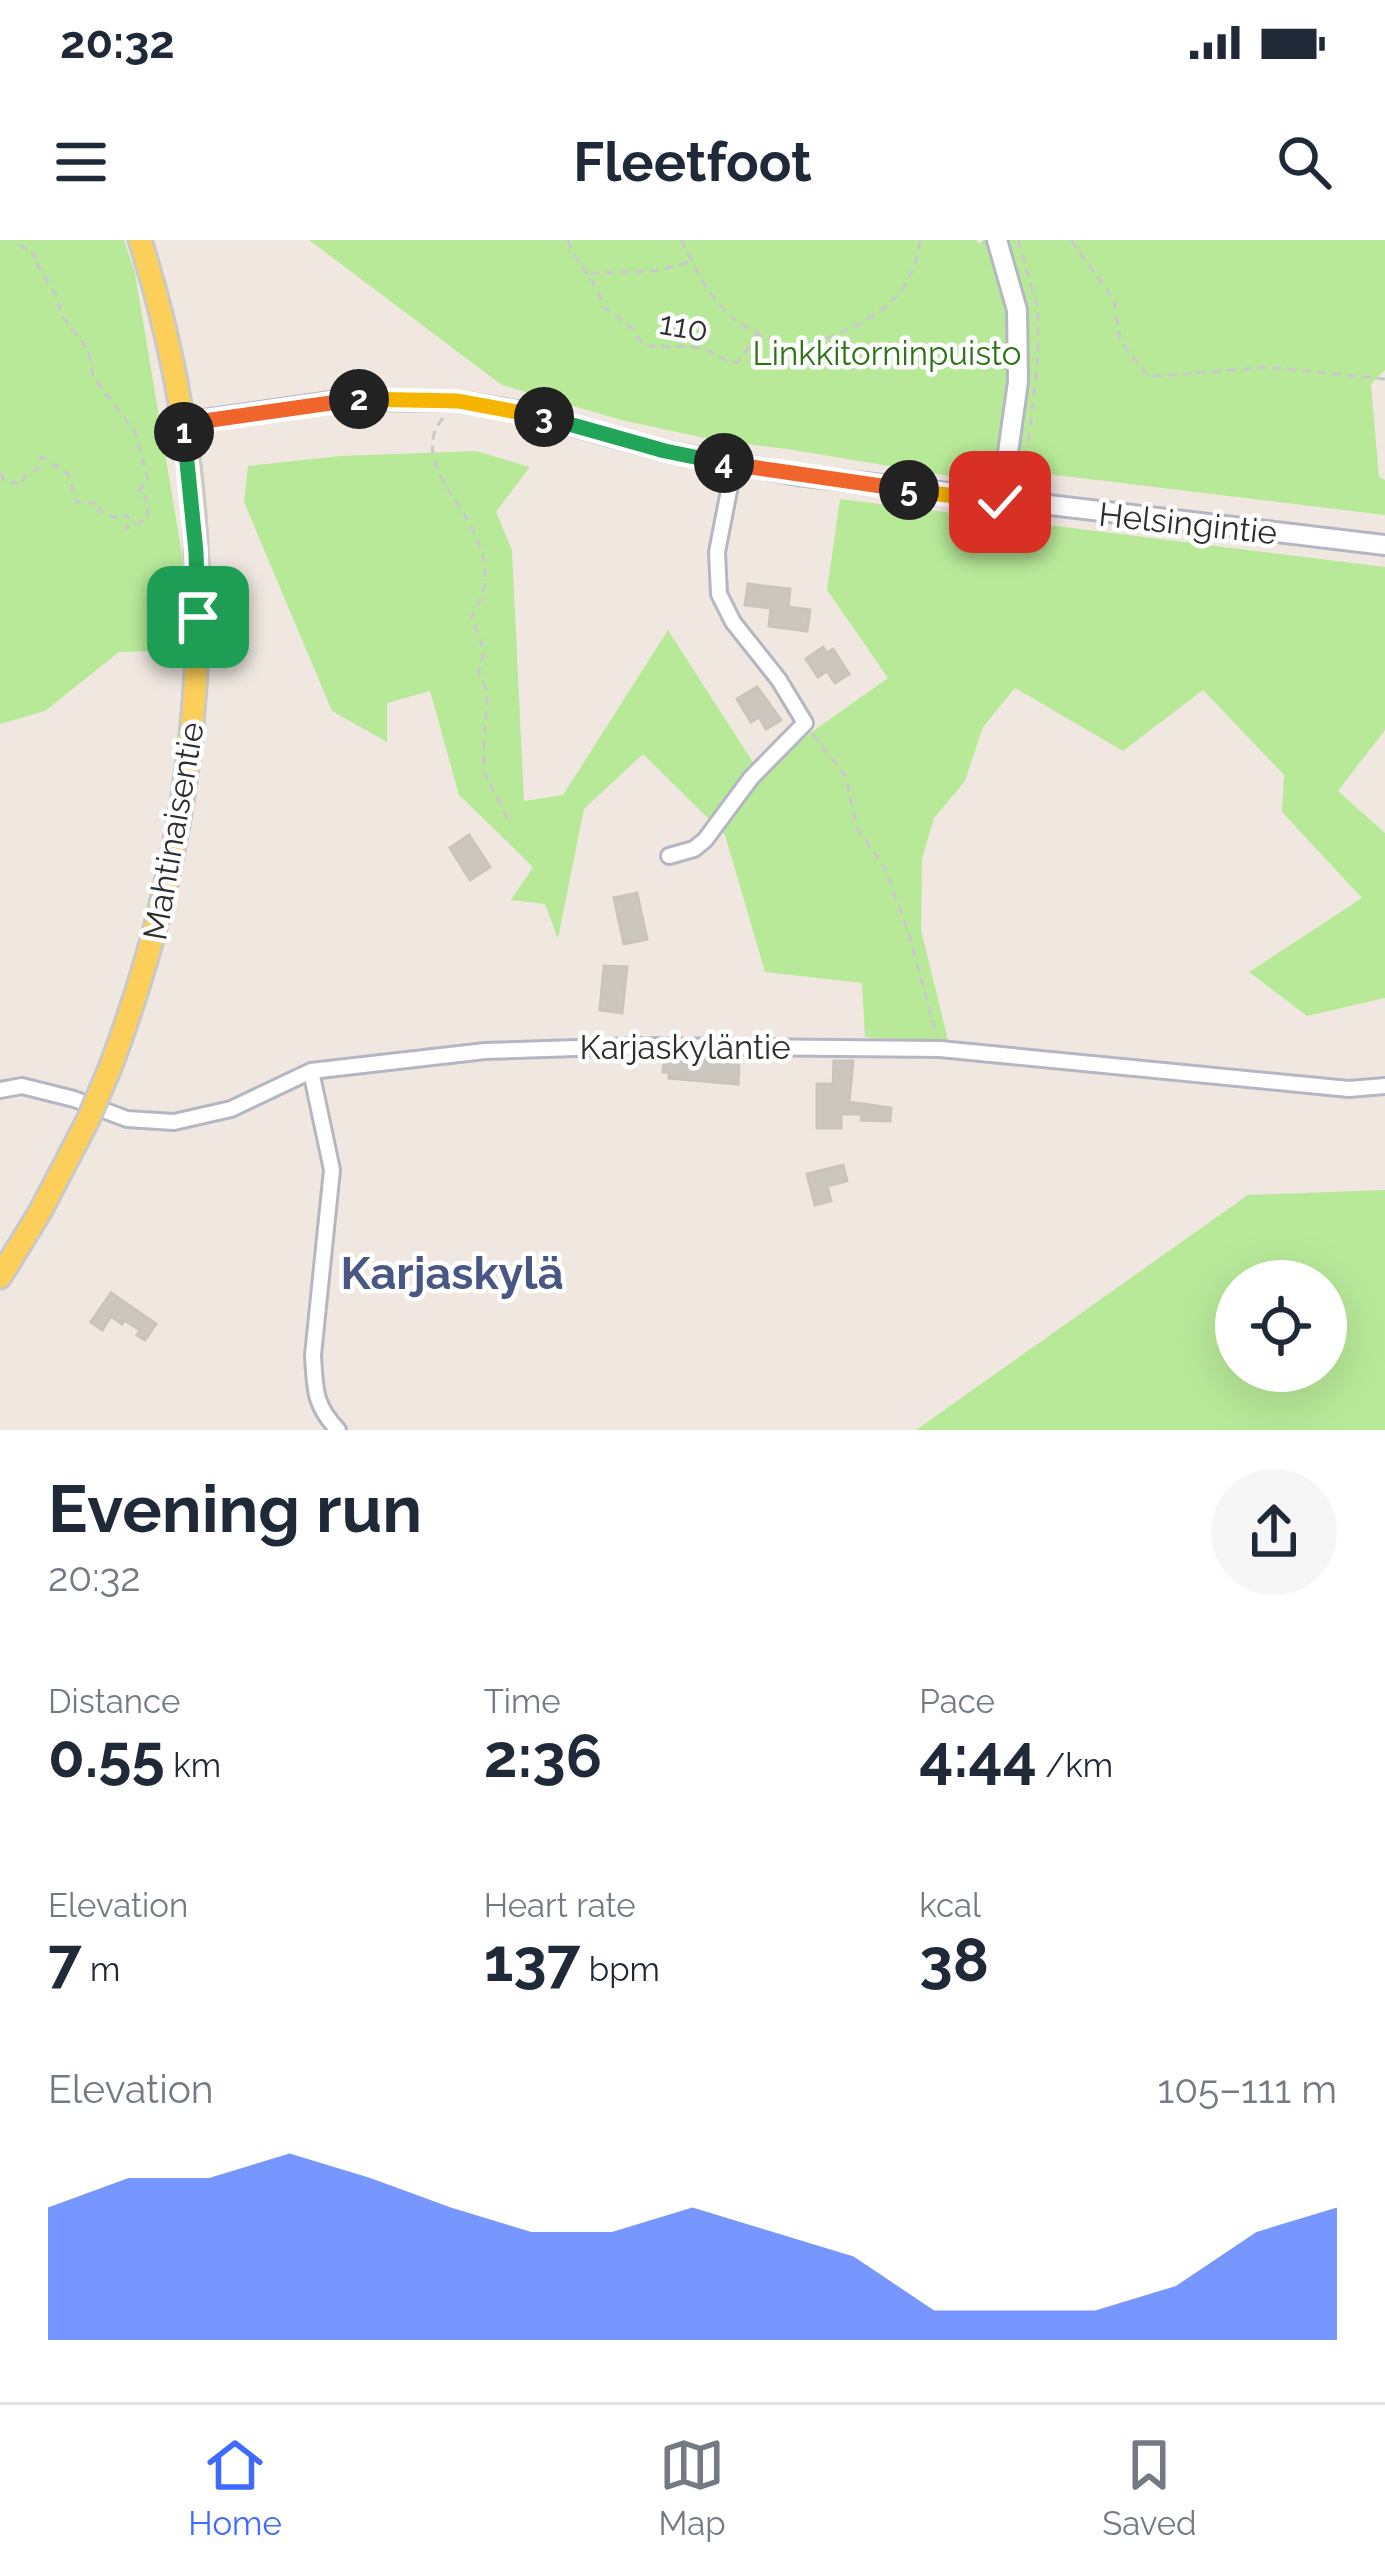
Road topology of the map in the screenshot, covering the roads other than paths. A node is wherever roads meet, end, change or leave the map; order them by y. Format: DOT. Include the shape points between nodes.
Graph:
graph roads {
  1 [pos="140,240"];
  2 [pos="997,240"];
  3 [pos="183,424"];
  4 [pos="734,465"];
  5 [pos="1000,502"];
  6 [pos="1385,545"];
  7 [pos="668,856"];
  8 [pos="310,1071"];
  9 [pos="1385,1085"];
  10 [pos="0,1090"];
  11 [pos="0,1277"];
  12 [pos="338,1430"];
  1 -- 3 [label="main road"];
  2 -- 5 [label="main road" via="1017,310 1018,382"];
  3 -- 4 [label="main road, Helsingintie" via="345,400 458,401"];
  3 -- 11 [label="main road, Mahtinaisentie, bridge" via="198,617 190,771 176,851 110,1068"];
  4 -- 5 [label="main road, Helsingintie"];
  4 -- 7 [label="street" via="717,552 719,594 805,723 704,840"];
  5 -- 6 [label="main road, Helsingintie"];
  8 -- 9 [label="street, Karjaskyläntie" via="538,1048 940,1049"];
  8 -- 10 [label="street, Karjaskyläntie" via="232,1109 174,1122 127,1119 22,1086"];
  8 -- 12 [label="street" via="332,1170 314,1384 319,1410"];
}
